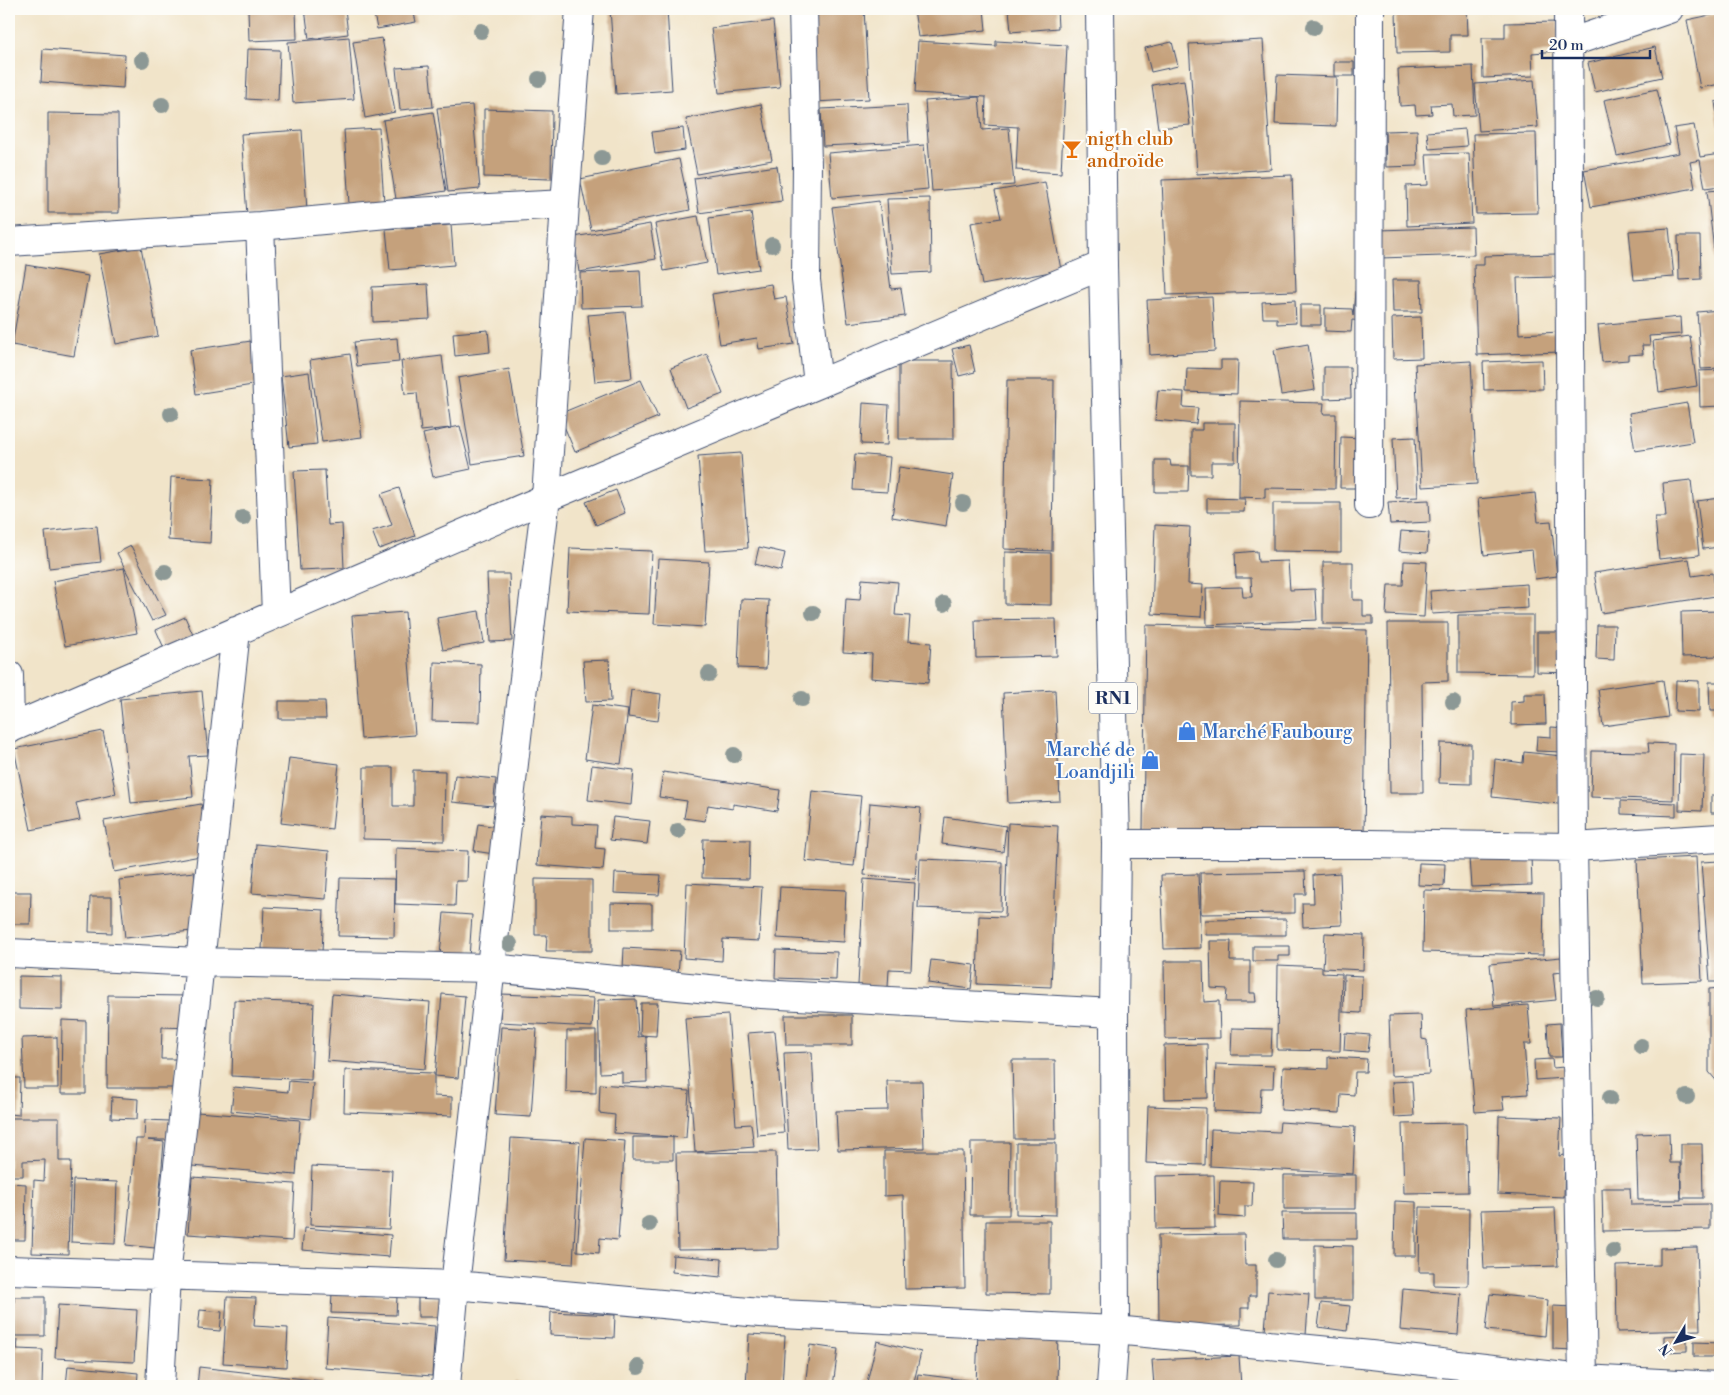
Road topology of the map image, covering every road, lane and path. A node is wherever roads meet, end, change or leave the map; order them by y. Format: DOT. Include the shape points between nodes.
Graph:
graph roads {
  1 [pos="580,9"];
  2 [pos="802,9"];
  3 [pos="1100,9"];
  4 [pos="1370,9"];
  5 [pos="1568,9"];
  6 [pos="1669,9"];
  7 [pos="1569,43"];
  8 [pos="565,204"];
  9 [pos="260,226"];
  10 [pos="9,242"];
  11 [pos="1103,264"];
  12 [pos="818,384"];
  13 [pos="546,498"];
  14 [pos="1369,505"];
  15 [pos="276,614"];
  16 [pos="236,631"];
  17 [pos="9,675"];
  18 [pos="9,729"];
  19 [pos="1720,838"];
  20 [pos="1116,844"];
  21 [pos="1573,847"];
  22 [pos="9,953"];
  23 [pos="199,962"];
  24 [pos="491,968"];
  25 [pos="1114,1013"];
  26 [pos="9,1270"];
  27 [pos="166,1276"];
  28 [pos="456,1285"];
  29 [pos="1115,1330"];
  30 [pos="1583,1379"];
  31 [pos="160,1386"];
  32 [pos="446,1386"];
  33 [pos="1111,1386"];
  34 [pos="1718,1386"];
  1 -- 8 [label="main road"];
  2 -- 12 [label="main road" via="807,164 806,280"];
  3 -- 11 [label="main road, RN1"];
  4 -- 14 [label="main road"];
  5 -- 7 [label="main road"];
  6 -- 7 [label="main road"];
  7 -- 21 [label="main road"];
  8 -- 9 [label="main road" via="397,213"];
  8 -- 13 [label="main road"];
  9 -- 10 [label="main road"];
  9 -- 15 [label="main road"];
  11 -- 12 [label="main road"];
  11 -- 20 [label="main road, RN1"];
  12 -- 13 [label="main road"];
  13 -- 15 [label="main road"];
  13 -- 24 [label="main road"];
  15 -- 16 [label="main road"];
  16 -- 18 [label="main road"];
  16 -- 23 [label="main road"];
  17 -- 18 [label="main road"];
  19 -- 21 [label="main road"];
  20 -- 21 [label="main road"];
  20 -- 25 [label="main road, RN1"];
  21 -- 30 [label="main road"];
  22 -- 23 [label="main road"];
  23 -- 24 [label="main road"];
  23 -- 27 [label="main road"];
  24 -- 25 [label="main road" via="760,994"];
  24 -- 28 [label="main road"];
  25 -- 29 [label="main road, RN1"];
  26 -- 27 [label="main road"];
  27 -- 28 [label="main road"];
  27 -- 31 [label="main road"];
  28 -- 29 [label="main road" via="760,1313"];
  28 -- 32 [label="main road"];
  29 -- 30 [label="main road"];
  29 -- 33 [label="main road, RN1"];
  30 -- 34 [label="main road"];
}
